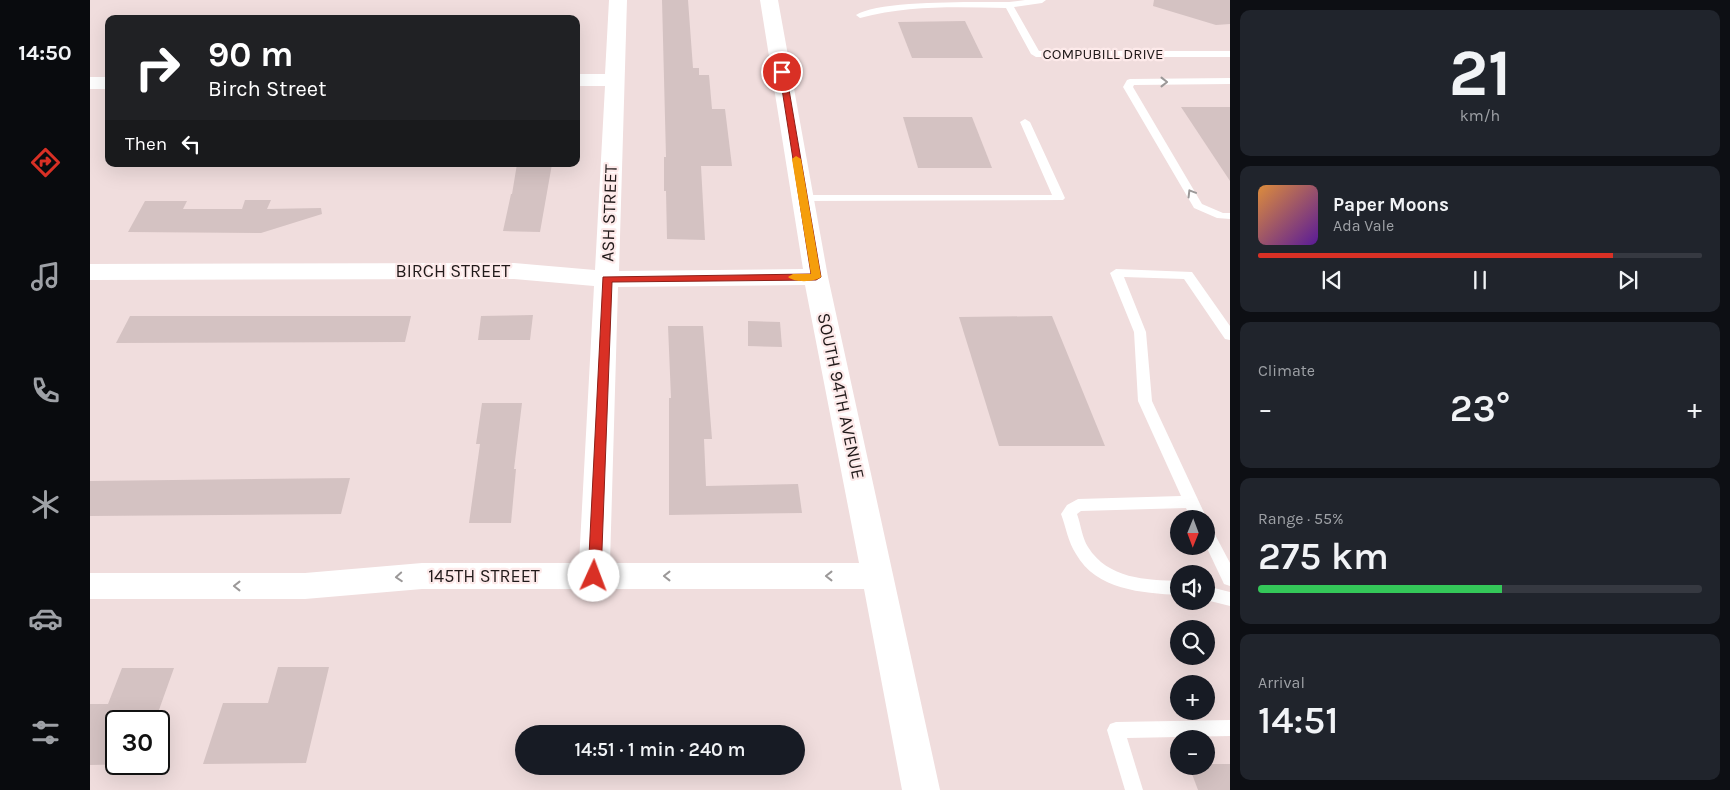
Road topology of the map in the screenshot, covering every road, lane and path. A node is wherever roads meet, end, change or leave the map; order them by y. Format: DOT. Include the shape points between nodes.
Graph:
graph roads {
  1 [pos="618,0"];
  2 [pos="769,0"];
  3 [pos="1042,0"];
  4 [pos="1008,5"];
  5 [pos="860,15"];
  6 [pos="1230,54"];
  7 [pos="580,80"];
  8 [pos="614,80"];
  9 [pos="1230,81"];
  10 [pos="90,83"];
  11 [pos="105,83"];
  12 [pos="1024,122"];
  13 [pos="803,198"];
  14 [pos="1230,216"];
  15 [pos="90,272"];
  16 [pos="816,277"];
  17 [pos="607,279"];
  18 [pos="1230,336"];
  19 [pos="1190,502"];
  20 [pos="1194,510"];
  21 [pos="1215,549"];
  22 [pos="594,576"];
  23 [pos="878,576"];
  24 [pos="1230,578"];
  25 [pos="90,586"];
  26 [pos="1170,587"];
  27 [pos="1215,595"];
  28 [pos="1230,599"];
  29 [pos="1230,728"];
  30 [pos="921,790"];
  31 [pos="1134,790"];
  1 -- 8 [label="street, ASH STREET"];
  2 -- 13 [label="street, SOUTH 94TH AVENUE"];
  3 -- 4 [label="lane"];
  4 -- 5 [label="lane" via="902,4 876,8"];
  4 -- 6 [label="lane, COMPUBILL DRIVE" via="1036,54"];
  7 -- 8 [label="street"];
  8 -- 17 [label="street, ASH STREET"];
  14 -- 9 [label="lane, one-way" via="1221,216 1198,206 1128,87 1130,82"];
  10 -- 11 [label="street"];
  12 -- 13 [label="lane" via="1059,198"];
  13 -- 16 [label="street, SOUTH 94TH AVENUE"];
  15 -- 17 [label="street, BIRCH STREET" via="514,271"];
  16 -- 17 [label="street, BIRCH STREET"];
  16 -- 23 [label="street, SOUTH 94TH AVENUE"];
  17 -- 22 [label="street, ASH STREET"];
  18 -- 19 [label="lane" via="1188,275 1116,273 1140,332 1144,401"];
  19 -- 20 [label="lane"];
  19 -- 26 [label="lane" via="1078,505 1069,514 1083,553 1106,574 1123,583"];
  21 -- 24 [label="lane"];
  23 -- 22 [label="street, 145TH STREET, one-way"];
  22 -- 25 [label="street, 145TH STREET, one-way" via="422,576 305,586"];
  23 -- 30 [label="street, SOUTH 94TH AVENUE"];
  27 -- 28 [label="lane"];
  29 -- 31 [label="lane" via="1116,730"];
}
